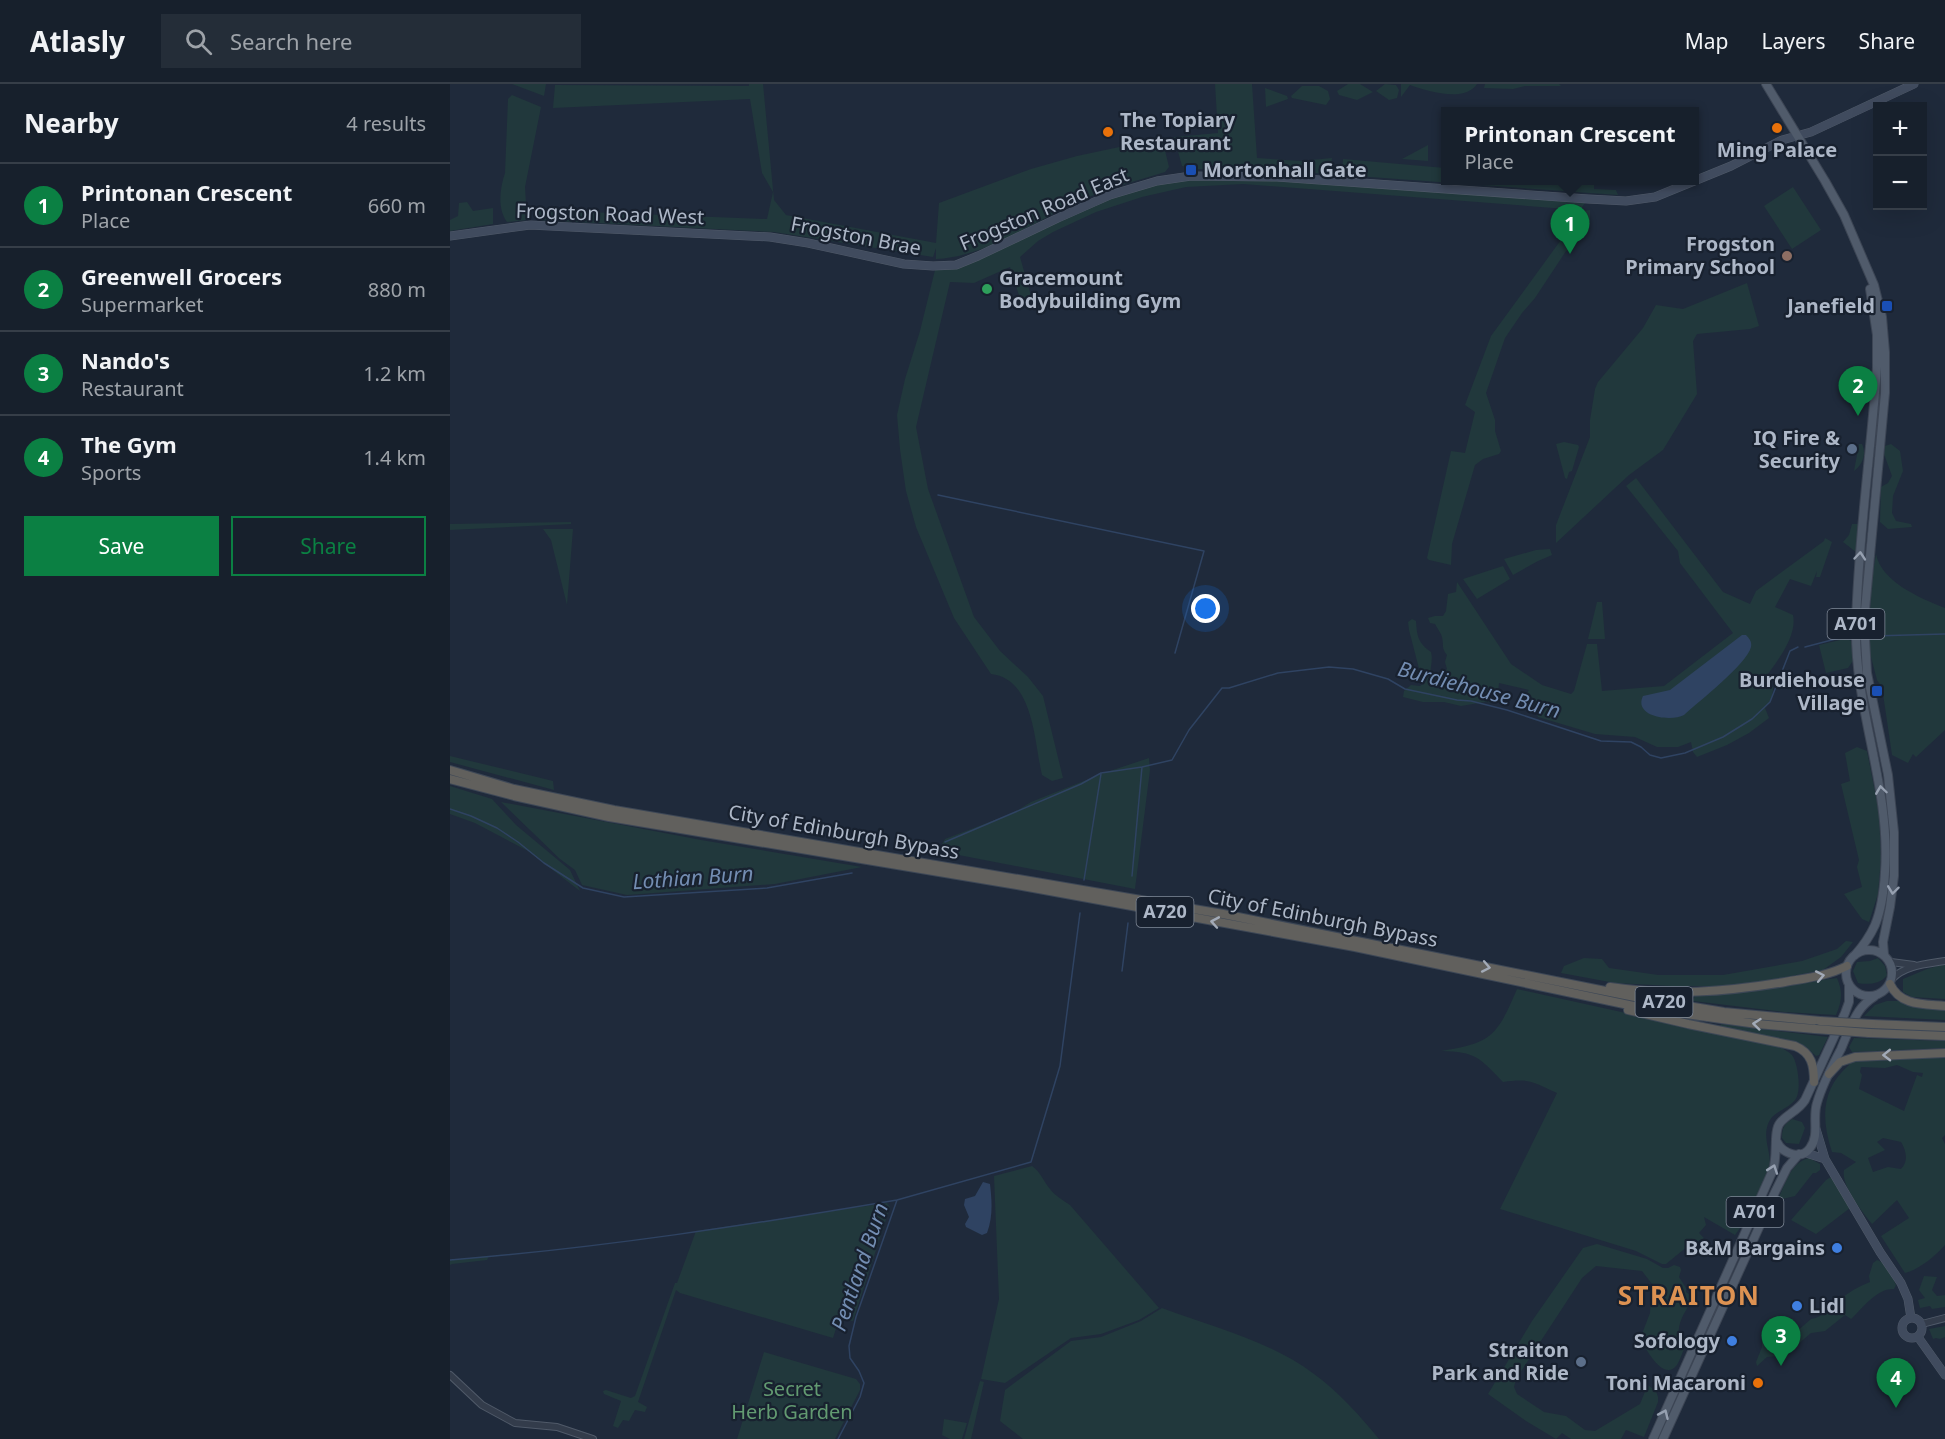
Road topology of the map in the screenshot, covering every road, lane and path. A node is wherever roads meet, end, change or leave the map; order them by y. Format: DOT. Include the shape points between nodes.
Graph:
graph roads {
  1 [pos="1766,84"];
  2 [pos="1914,84"];
  3 [pos="1798,135"];
  4 [pos="1699,180"];
  5 [pos="1687,185"];
  6 [pos="450,236"];
  7 [pos="770,237"];
  8 [pos="936,266"];
  9 [pos="1867,267"];
  10 [pos="450,770"];
  11 [pos="450,779"];
  12 [pos="1884,954"];
  13 [pos="1855,955"];
  14 [pos="1945,961"];
  15 [pos="1891,962"];
  16 [pos="1918,965"];
  17 [pos="1847,966"];
  18 [pos="1509,972"];
  19 [pos="1478,974"];
  20 [pos="1891,981"];
  21 [pos="1849,986"];
  22 [pos="1875,996"];
  23 [pos="1945,1006"];
  24 [pos="1945,1027"];
  25 [pos="1870,1028"];
  26 [pos="1945,1036"];
  27 [pos="1945,1053"];
  28 [pos="1829,1074"];
  29 [pos="1814,1082"];
  30 [pos="1816,1128"];
  31 [pos="1777,1142"];
  32 [pos="1803,1154"];
  33 [pos="1825,1159"];
  34 [pos="1911,1318"];
  35 [pos="1945,1318"];
  36 [pos="1922,1324"];
  37 [pos="1918,1337"];
  38 [pos="450,1375"];
  39 [pos="1945,1375"];
  40 [pos="593,1439"];
  41 [pos="1653,1439"];
  42 [pos="1664,1439"];
  1 -- 3 [label="main road, A701"];
  2 -- 3 [label="main road, Frogston Road East"];
  3 -- 4 [label="main road, Frogston Road East"];
  3 -- 9 [label="main road, A701" via="1837,201"];
  5 -- 8 [label="main road, Frogston Road East" via="1636,201 1277,177 1180,177 1110,195 965,262"];
  6 -- 7 [label="main road, Frogston Road West" via="530,225"];
  7 -- 8 [label="main road, Frogston Brae" via="904,264"];
  9 -- 12 [label="main road, A701, one-way" via="1877,294 1886,352 1864,621 1867,673 1888,775 1894,832 1893,884"];
  13 -- 9 [label="main road, A701, one-way" via="1879,916 1886,862 1882,798 1860,690 1856,640 1877,359"];
  10 -- 18 [label="highway, City of Edinburgh Bypass / A720, one-way" via="514,789 614,810 1223,914"];
  19 -- 11 [label="highway, City of Edinburgh Bypass / A720, one-way" via="1355,947 1017,885 609,816"];
  12 -- 13 [label="main road" via="1868,950"];
  12 -- 15 [label="main road"];
  13 -- 17 [label="main road, A701"];
  14 -- 16 [label="street"];
  15 -- 16 [label="street"];
  15 -- 20 [label="main road"];
  16 -- 20 [label="street" via="1900,972"];
  18 -- 17 [label="highway, one-way" via="1614,988 1697,993 1822,976"];
  17 -- 21 [label="main road, A701"];
  18 -- 25 [label="highway, City of Edinburgh Bypass / A720, bridge" via="1692,1007"];
  25 -- 19 [label="highway, City of Edinburgh Bypass / A720, one-way, bridge" via="1756,1024 1677,1013"];
  19 -- 29 [label="highway" via="1796,1046 1812,1062"];
  20 -- 22 [label="main road, A701"];
  20 -- 23 [label="highway" via="1895,994 1903,1000"];
  21 -- 22 [label="main road" via="1860,995"];
  21 -- 29 [label="main road, A701" via="1847,1006"];
  22 -- 28 [label="main road, A701" via="1859,1011"];
  24 -- 25 [label="highway, City of Edinburgh Bypass / A720"];
  25 -- 26 [label="highway, City of Edinburgh Bypass / A720"];
  27 -- 28 [label="highway, one-way" via="1855,1057 1840,1062"];
  28 -- 30 [label="main road, A701" via="1816,1104"];
  29 -- 31 [label="main road, A701" via="1801,1106 1780,1122"];
  30 -- 32 [label="main road, A701" via="1811,1147"];
  30 -- 33 [label="main road"];
  31 -- 32 [label="main road" via="1786,1152"];
  41 -- 31 [label="main road, A701, one-way" via="1773,1170"];
  32 -- 33 [label="main road"];
  32 -- 42 [label="main road, A701" via="1787,1168 1775,1192"];
  33 -- 34 [label="main road" via="1901,1283"];
  34 -- 36 [label="main road"];
  34 -- 37 [label="main road" via="1902,1330 1907,1337"];
  35 -- 36 [label="street"];
  36 -- 37 [label="main road"];
  37 -- 39 [label="main road"];
  38 -- 40 [label="street" via="482,1405 515,1423 557,1427"];
}
